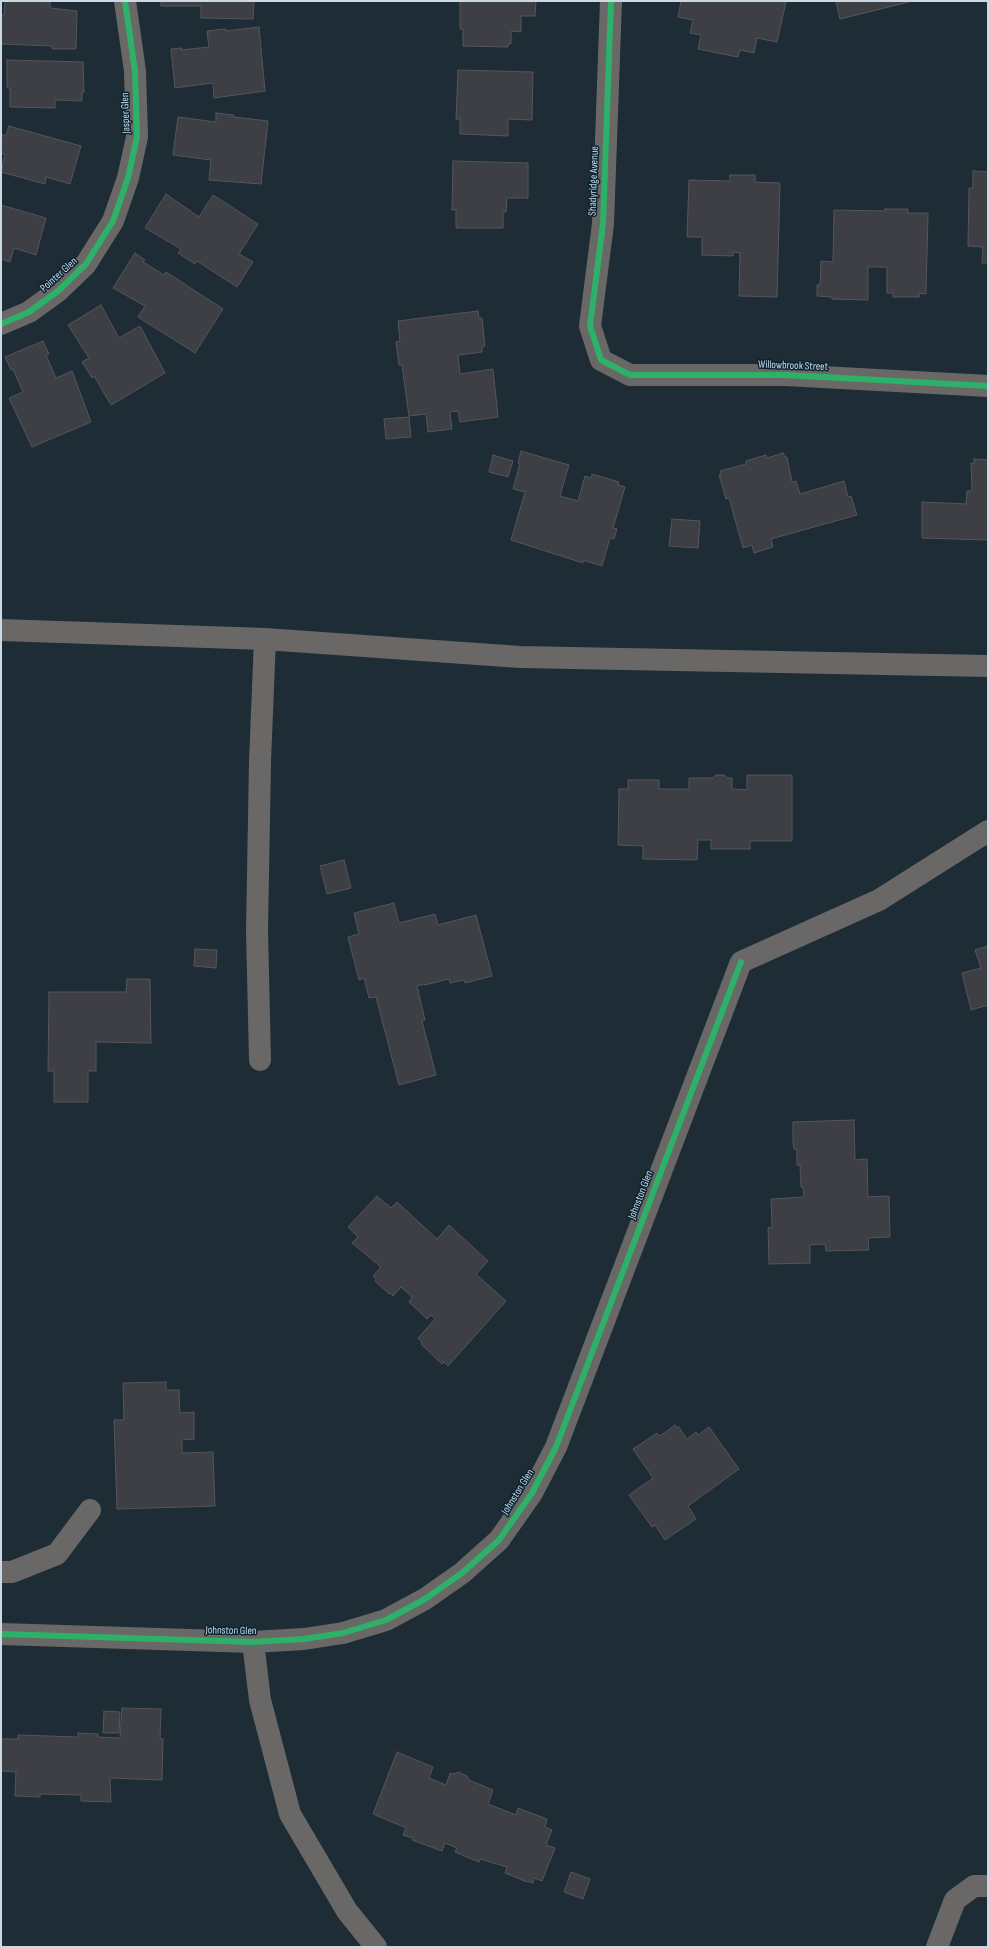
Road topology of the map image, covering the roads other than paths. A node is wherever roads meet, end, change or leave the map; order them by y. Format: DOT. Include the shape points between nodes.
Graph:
graph roads {
  1 [pos="125,1"];
  2 [pos="611,1"];
  3 [pos="113,221"];
  4 [pos="1,324"];
  5 [pos="601,360"];
  6 [pos="988,386"];
  7 [pos="1,630"];
  8 [pos="265,639"];
  9 [pos="988,666"];
  10 [pos="988,831"];
  11 [pos="260,1060"];
  12 [pos="90,1510"];
  13 [pos="1,1572"];
  14 [pos="1,1634"];
  15 [pos="253,1642"];
  16 [pos="988,1886"];
  17 [pos="376,1947"];
  18 [pos="937,1947"];
  1 -- 3 [label="street, Jasper Glen" via="135,71 137,137 128,178"];
  2 -- 5 [label="street, Shadyridge Avenue" via="603,224 590,326"];
  3 -- 4 [label="street, Pointer Glen" via="86,264 58,291 28,312"];
  5 -- 6 [label="street, Willowbrook Street" via="630,375 786,375"];
  7 -- 8 [label="street"];
  8 -- 9 [label="street" via="520,657"];
  8 -- 11 [label="street" via="257,931"];
  10 -- 15 [label="street, Johnston Glen" via="879,900 741,962 556,1447 532,1493 499,1540 462,1573 425,1599 386,1620 328,1636"];
  12 -- 13 [label="street" via="57,1554 12,1572"];
  14 -- 15 [label="street, Johnston Glen"];
  15 -- 17 [label="street" via="260,1700 290,1814 347,1911"];
  16 -- 18 [label="street" via="974,1886 955,1900"];
}
